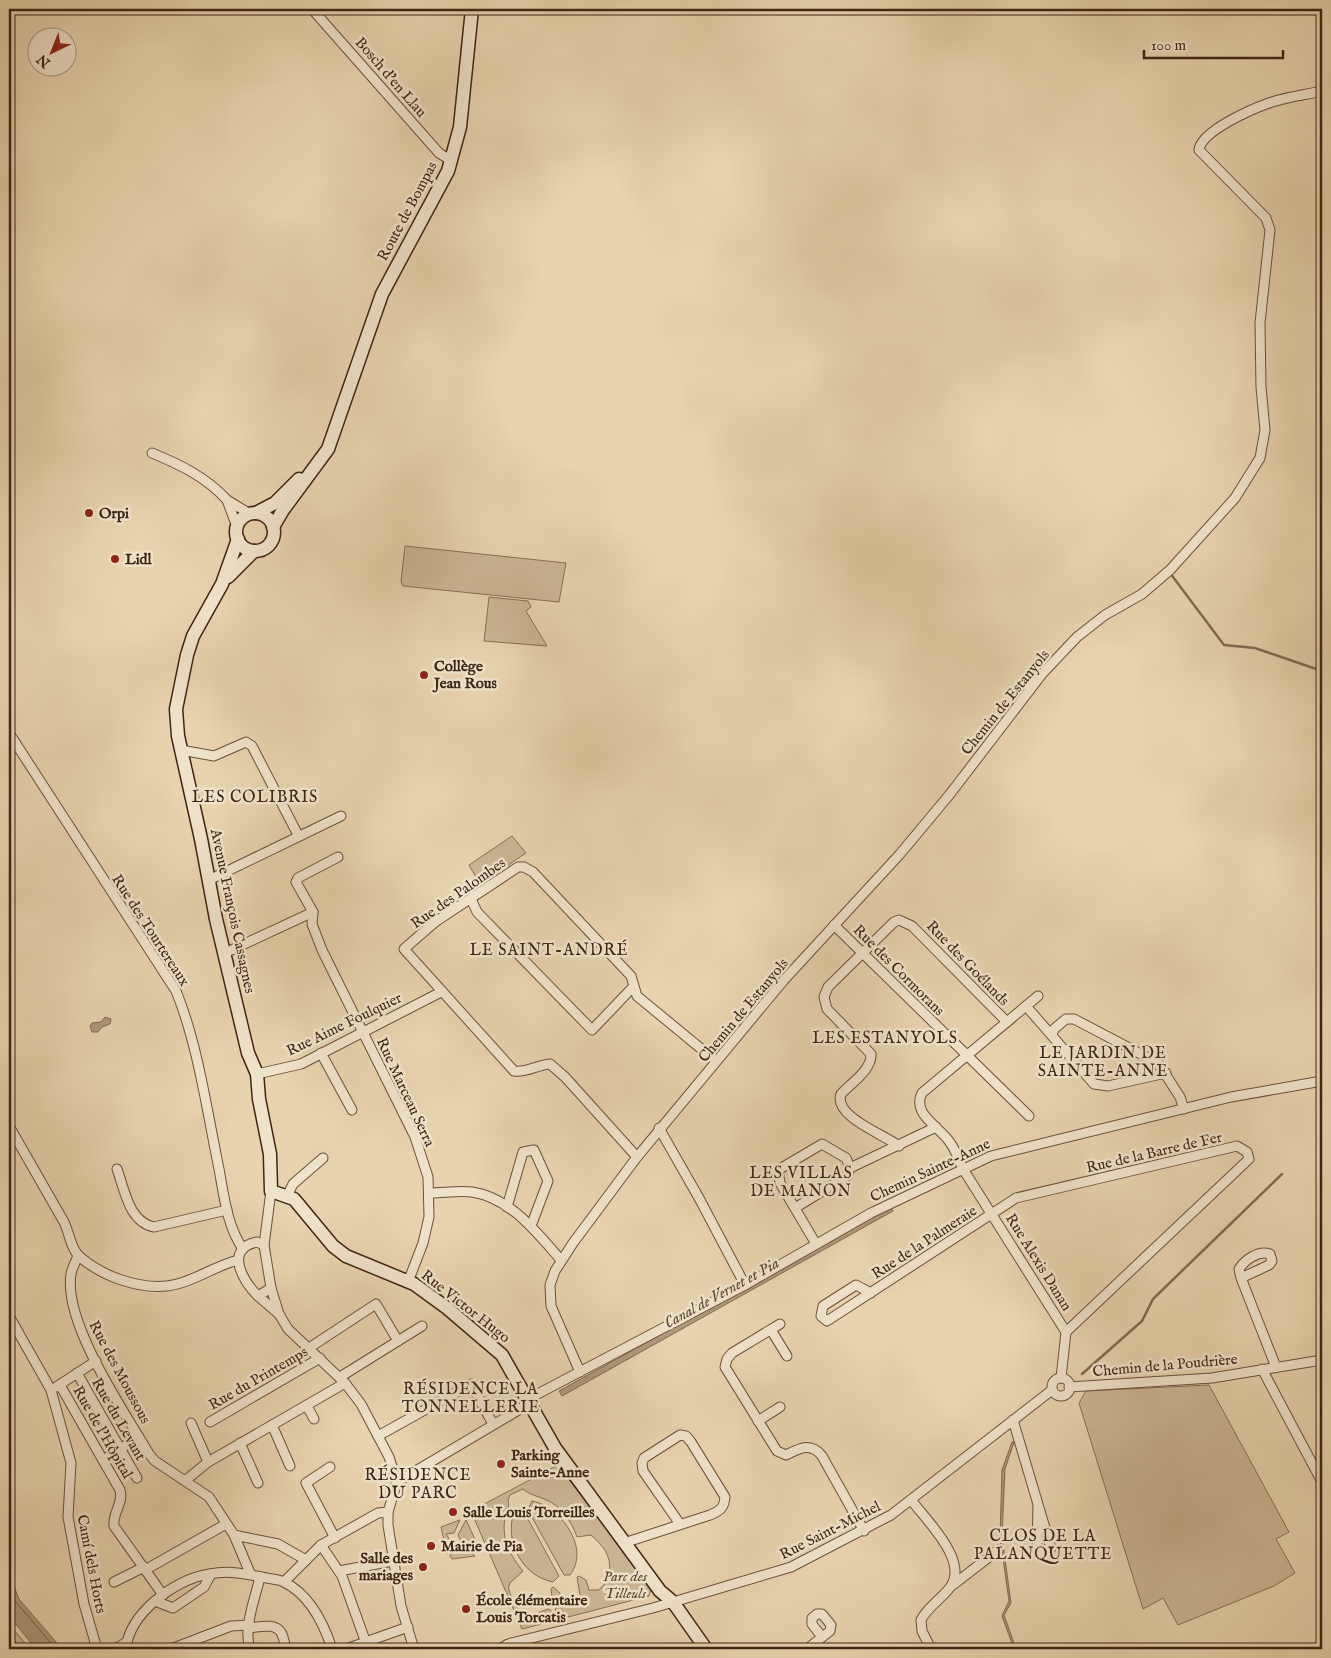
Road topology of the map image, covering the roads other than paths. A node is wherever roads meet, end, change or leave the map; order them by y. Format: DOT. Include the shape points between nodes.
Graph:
graph roads {
  1 [pos="312,9"];
  2 [pos="472,9"];
  3 [pos="1322,91"];
  4 [pos="452,161"];
  5 [pos="338,422"];
  6 [pos="152,453"];
  7 [pos="227,500"];
  8 [pos="253,514"];
  9 [pos="274,527"];
  10 [pos="238,532"];
  11 [pos="254,551"];
  12 [pos="222,584"];
  13 [pos="9,733"];
  14 [pos="181,750"];
  15 [pos="341,816"];
  16 [pos="298,835"];
  17 [pos="338,856"];
  18 [pos="209,883"];
  19 [pos="471,899"];
  20 [pos="313,912"];
  21 [pos="834,925"];
  22 [pos="225,953"];
  23 [pos="862,953"];
  24 [pos="633,987"];
  25 [pos="442,992"];
  26 [pos="1038,996"];
  27 [pos="1026,1006"];
  28 [pos="1006,1022"];
  29 [pos="362,1032"];
  30 [pos="1052,1035"];
  31 [pos="321,1053"];
  32 [pos="966,1056"];
  33 [pos="716,1061"];
  34 [pos="1166,1073"];
  35 [pos="257,1074"];
  36 [pos="1322,1081"];
  37 [pos="1184,1109"];
  38 [pos="352,1110"];
  39 [pos="1029,1116"];
  40 [pos="9,1126"];
  41 [pos="936,1127"];
  42 [pos="659,1128"];
  43 [pos="899,1146"];
  44 [pos="636,1157"];
  45 [pos="323,1158"];
  46 [pos="850,1168"];
  47 [pos="117,1169"];
  48 [pos="963,1169"];
  49 [pos="271,1191"];
  50 [pos="429,1193"];
  51 [pos="287,1196"];
  52 [pos="507,1207"];
  53 [pos="795,1208"];
  54 [pos="227,1210"];
  55 [pos="992,1213"];
  56 [pos="531,1226"];
  57 [pos="816,1244"];
  58 [pos="264,1245"];
  59 [pos="243,1249"];
  60 [pos="78,1256"];
  61 [pos="238,1260"];
  62 [pos="561,1260"];
  63 [pos="1241,1278"];
  64 [pos="408,1282"];
  65 [pos="745,1285"];
  66 [pos="271,1288"];
  67 [pos="871,1293"];
  68 [pos="258,1296"];
  69 [pos="278,1314"];
  70 [pos="9,1316"];
  71 [pos="780,1324"];
  72 [pos="422,1326"];
  73 [pos="771,1330"];
  74 [pos="1066,1332"];
  75 [pos="398,1341"];
  76 [pos="309,1348"];
  77 [pos="786,1356"];
  78 [pos="320,1358"];
  79 [pos="1322,1360"];
  80 [pos="96,1361"];
  81 [pos="1276,1367"];
  82 [pos="1262,1370"];
  83 [pos="580,1372"];
  84 [pos="77,1373"];
  85 [pos="1061,1378"];
  86 [pos="342,1380"];
  87 [pos="56,1387"];
  88 [pos="1070,1387"];
  89 [pos="1052,1390"];
  90 [pos="528,1399"];
  91 [pos="307,1406"];
  92 [pos="780,1407"];
  93 [pos="314,1419"];
  94 [pos="1013,1420"];
  95 [pos="758,1421"];
  96 [pos="210,1422"];
  97 [pos="191,1423"];
  98 [pos="493,1424"];
  99 [pos="272,1425"];
  100 [pos="378,1436"];
  101 [pos="139,1437"];
  102 [pos="240,1443"];
  103 [pos="122,1448"];
  104 [pos="103,1460"];
  105 [pos="208,1462"];
  106 [pos="290,1466"];
  107 [pos="330,1467"];
  108 [pos="137,1478"];
  109 [pos="186,1480"];
  110 [pos="397,1482"];
  111 [pos="1322,1482"];
  112 [pos="258,1483"];
  113 [pos="912,1501"];
  114 [pos="1038,1505"];
  115 [pos="388,1512"];
  116 [pos="226,1524"];
  117 [pos="680,1524"];
  118 [pos="864,1531"];
  119 [pos="234,1535"];
  120 [pos="335,1538"];
  121 [pos="624,1543"];
  122 [pos="321,1545"];
  123 [pos="998,1550"];
  124 [pos="306,1560"];
  125 [pos="393,1561"];
  126 [pos="145,1569"];
  127 [pos="339,1572"];
  128 [pos="211,1574"];
  129 [pos="250,1574"];
  130 [pos="260,1577"];
  131 [pos="114,1582"];
  132 [pos="284,1582"];
  133 [pos="950,1588"];
  134 [pos="163,1595"];
  135 [pos="155,1601"];
  136 [pos="673,1602"];
  137 [pos="249,1627"];
  138 [pos="408,1628"];
  139 [pos="822,1637"];
  140 [pos="366,1643"];
  141 [pos="248,1645"];
  142 [pos="128,1646"];
  143 [pos="97,1649"];
  144 [pos="115,1649"];
  145 [pos="171,1649"];
  146 [pos="287,1649"];
  147 [pos="332,1649"];
  148 [pos="346,1649"];
  149 [pos="414,1649"];
  150 [pos="500,1649"];
  151 [pos="706,1649"];
  152 [pos="806,1649"];
  153 [pos="932,1649"];
  1 -- 4 [label="street, Bosch d'en Llau" via="439,153"];
  2 -- 4 [label="main road, Route de Bompas" via="460,127"];
  3 -- 21 [label="street, Chemin de Estanyols" via="1270,103 1206,136 1200,144 1199,150 1266,218 1270,230 1260,323 1265,430 1260,458 1235,498 1170,570 1142,594 1105,615 1077,637 1042,674 950,794"];
  4 -- 5 [label="main road, Route de Bompas" via="435,199 382,294"];
  5 -- 8 [label="main road, Route de Bompas" via="300,477 274,503"];
  5 -- 9 [label="main road, Route de Bompas" via="328,449"];
  6 -- 7 [label="street" via="204,478"];
  7 -- 8 [label="street"];
  7 -- 10 [label="street"];
  8 -- 9 [label="main road" via="267,518"];
  8 -- 10 [label="main road" via="244,517"];
  9 -- 11 [label="main road" via="272,542"];
  10 -- 11 [label="main road" via="241,545"];
  10 -- 12 [label="main road, Avenue François Cassagnes"];
  11 -- 12 [label="main road, Avenue François Cassagnes"];
  12 -- 14 [label="main road, Avenue François Cassagnes" via="187,655 176,709"];
  13 -- 54 [label="street, Rue des Tourtereaux" via="176,991 198,1071"];
  14 -- 16 [label="street" via="214,756 240,743 252,746"];
  14 -- 18 [label="main road, Avenue François Cassagnes"];
  15 -- 16 [label="street"];
  16 -- 18 [label="street"];
  17 -- 20 [label="street" via="296,882"];
  18 -- 22 [label="main road, Avenue François Cassagnes"];
  19 -- 24 [label="street, Rue des Palombes" via="518,867 525,867 631,976"];
  19 -- 24 [label="street" via="477,912 592,1030"];
  19 -- 25 [label="street, Rue des Palombes" via="435,922 404,949"];
  20 -- 22 [label="street"];
  20 -- 29 [label="street, Rue Marceau Serra" via="312,924 322,950"];
  21 -- 23 [label="street, Rue des Cormorans"];
  21 -- 33 [label="street, Chemin de Estanyols"];
  22 -- 35 [label="main road, Avenue François Cassagnes" via="248,1053"];
  23 -- 28 [label="street, Rue des Goélands" via="894,922 907,922"];
  23 -- 32 [label="street, Rue des Cormorans"];
  23 -- 43 [label="street, Rue des Goélands" via="828,987 824,997 827,1009 871,1054 872,1060 844,1090 839,1100 848,1115"];
  24 -- 33 [label="street, Rue des Palombes" via="637,996"];
  25 -- 29 [label="street, Rue Aime Foulquier"];
  25 -- 44 [label="street" via="514,1071 522,1072 537,1065 550,1064"];
  26 -- 27 [label="street"];
  27 -- 28 [label="street"];
  27 -- 30 [label="street"];
  28 -- 32 [label="street"];
  29 -- 31 [label="street, Rue Aime Foulquier"];
  29 -- 50 [label="street, Rue Marceau Serra" via="415,1137 428,1177"];
  30 -- 34 [label="street" via="1066,1018 1074,1020 1158,1063"];
  30 -- 34 [label="street" via="1094,1084 1108,1086"];
  31 -- 35 [label="street, Rue Aime Foulquier" via="301,1064"];
  31 -- 38 [label="street"];
  32 -- 39 [label="street, Rue des Cormorans"];
  32 -- 41 [label="street, Rue Alexis Danan" via="919,1099 921,1112"];
  33 -- 42 [label="street, Chemin de Estanyols"];
  34 -- 37 [label="street"];
  35 -- 49 [label="main road, Avenue François Cassagnes" via="258,1098 270,1154"];
  36 -- 37 [label="street, Chemin Sainte-Anne"];
  37 -- 48 [label="street, Chemin Sainte-Anne" via="1019,1147"];
  40 -- 60 [label="street" via="65,1224"];
  41 -- 43 [label="street"];
  41 -- 48 [label="street, Rue Alexis Danan" via="950,1142"];
  42 -- 44 [label="street, Chemin de Estanyols"];
  42 -- 65 [label="street"];
  43 -- 46 [label="street"];
  44 -- 62 [label="street, Chemin de Estanyols"];
  45 -- 51 [label="street" via="294,1184"];
  46 -- 53 [label="street" via="847,1176"];
  46 -- 53 [label="street" via="846,1158 822,1144 778,1170 780,1183"];
  47 -- 54 [label="street" via="134,1216 144,1225 154,1227"];
  48 -- 55 [label="street, Rue Alexis Danan"];
  48 -- 57 [label="street, Chemin Sainte-Anne" via="871,1213"];
  49 -- 51 [label="main road, Rue Victor Hugo"];
  49 -- 58 [label="street"];
  50 -- 52 [label="street" via="472,1192"];
  50 -- 64 [label="street, Rue Marceau Serra" via="429,1217 423,1244"];
  51 -- 64 [label="main road, Rue Victor Hugo" via="294,1199 333,1246 346,1256"];
  52 -- 56 [label="street"];
  52 -- 56 [label="street" via="523,1152 534,1150 548,1181"];
  53 -- 57 [label="street"];
  54 -- 59 [label="street, Rue des Tourtereaux" via="237,1241"];
  55 -- 67 [label="street, Rue de la Palmeraie"];
  55 -- 74 [label="street, Rue Alexis Danan"];
  55 -- 74 [label="street, Rue de la Barre de Fer" via="1021,1197 1237,1146 1247,1152 1249,1159"];
  56 -- 62 [label="street"];
  57 -- 65 [label="street, Chemin Sainte-Anne"];
  58 -- 59 [label="street" via="257,1242"];
  58 -- 66 [label="street"];
  59 -- 61 [label="street"];
  60 -- 61 [label="street" via="110,1275 152,1287 184,1282"];
  60 -- 80 [label="street, Rue des Moussous" via="71,1274 73,1299 78,1324"];
  61 -- 68 [label="street" via="250,1288"];
  62 -- 83 [label="street, Chemin de Estanyols" via="550,1285 551,1306"];
  63 -- 81 [label="street"];
  64 -- 90 [label="main road, Rue Victor Hugo" via="447,1308 495,1347"];
  65 -- 83 [label="street, Chemin Sainte-Anne"];
  66 -- 68 [label="street"];
  66 -- 69 [label="street"];
  67 -- 67 [label="street, Rue de la Palmeraie" via="856,1285 849,1288 823,1306 821,1316 827,1321"];
  68 -- 69 [label="street"];
  69 -- 76 [label="street" via="288,1329"];
  70 -- 87 [label="street, Camí dels Horts"];
  71 -- 73 [label="street"];
  72 -- 75 [label="street"];
  73 -- 77 [label="street"];
  73 -- 95 [label="street" via="732,1353 725,1367"];
  74 -- 85 [label="street, Rue Alexis Danan"];
  75 -- 76 [label="street" via="376,1304"];
  75 -- 86 [label="street"];
  76 -- 78 [label="street"];
  78 -- 86 [label="street"];
  78 -- 96 [label="street, Rue du Printemps"];
  79 -- 81 [label="street, Chemin de la Poudrière"];
  80 -- 84 [label="street"];
  80 -- 101 [label="street, Rue des Moussous"];
  81 -- 82 [label="street, Chemin de la Poudrière"];
  82 -- 88 [label="street, Chemin de la Poudrière" via="1212,1378"];
  82 -- 111 [label="street"];
  83 -- 90 [label="street, Chemin Sainte-Anne"];
  84 -- 87 [label="street"];
  84 -- 103 [label="street, Rue du Levant"];
  85 -- 88 [label="street"];
  85 -- 89 [label="street" via="1055,1380"];
  86 -- 91 [label="street"];
  86 -- 100 [label="street" via="361,1404"];
  87 -- 104 [label="street, Rue de l'Hôpital"];
  87 -- 143 [label="street, Camí dels Horts" via="71,1463 68,1517 84,1604"];
  88 -- 89 [label="street" via="1062,1396"];
  89 -- 94 [label="street, Rue Saint-Michel"];
  90 -- 98 [label="street, Chemin Sainte-Anne" via="522,1408"];
  90 -- 121 [label="main road, Rue Victor Hugo" via="554,1448"];
  91 -- 93 [label="street"];
  91 -- 99 [label="street"];
  92 -- 95 [label="street"];
  94 -- 113 [label="street, Rue Saint-Michel"];
  94 -- 114 [label="street"];
  95 -- 118 [label="street" via="780,1454 786,1455 800,1447 817,1449"];
  97 -- 105 [label="street"];
  98 -- 100 [label="street" via="471,1384"];
  98 -- 110 [label="street, Chemin Sainte-Anne"];
  99 -- 102 [label="street"];
  99 -- 106 [label="street"];
  100 -- 110 [label="street" via="390,1457"];
  101 -- 103 [label="street"];
  101 -- 109 [label="street, Rue des Moussous" via="155,1461"];
  102 -- 105 [label="street"];
  102 -- 112 [label="street"];
  103 -- 104 [label="street"];
  103 -- 108 [label="street, Rue du Levant"];
  104 -- 126 [label="street, Rue de l'Hôpital" via="122,1498 114,1526"];
  105 -- 109 [label="street"];
  107 -- 120 [label="street" via="306,1483"];
  109 -- 116 [label="street, Rue des Moussous" via="209,1497"];
  110 -- 115 [label="street"];
  113 -- 118 [label="street, Rue Saint-Michel"];
  113 -- 133 [label="street" via="952,1555 956,1568"];
  115 -- 120 [label="street" via="378,1513"];
  115 -- 125 [label="street"];
  116 -- 119 [label="street, Rue des Moussous"];
  116 -- 126 [label="street"];
  117 -- 117 [label="street" via="720,1511 725,1505 725,1496 691,1442 680,1435 644,1458 642,1463 643,1470"];
  117 -- 121 [label="street"];
  118 -- 136 [label="street, Rue Saint-Michel" via="791,1567"];
  119 -- 124 [label="street" via="278,1544"];
  119 -- 129 [label="street, Rue des Moussous"];
  120 -- 122 [label="street"];
  121 -- 136 [label="main road, Rue Victor Hugo" via="660,1591"];
  122 -- 124 [label="street"];
  122 -- 127 [label="street"];
  123 -- 133 [label="street"];
  124 -- 132 [label="street"];
  125 -- 127 [label="street"];
  125 -- 138 [label="street"];
  126 -- 131 [label="street"];
  126 -- 134 [label="street, Rue de l'Hôpital"];
  127 -- 140 [label="street"];
  128 -- 129 [label="street"];
  128 -- 134 [label="street" via="187,1581"];
  128 -- 135 [label="street" via="204,1587 173,1608"];
  129 -- 130 [label="street"];
  130 -- 132 [label="street"];
  130 -- 137 [label="street"];
  132 -- 147 [label="street" via="314,1610 324,1625"];
  133 -- 153 [label="street" via="921,1620 922,1631"];
  134 -- 135 [label="street"];
  135 -- 142 [label="street" via="132,1626"];
  136 -- 150 [label="street, Rue Saint-Michel" via="508,1644"];
  136 -- 151 [label="main road, Rue Victor Hugo"];
  137 -- 141 [label="street"];
  137 -- 145 [label="street" via="231,1626"];
  137 -- 146 [label="street" via="277,1628"];
  138 -- 140 [label="street"];
  138 -- 149 [label="street"];
  139 -- 152 [label="street"];
  140 -- 148 [label="street"];
  142 -- 144 [label="street"];
}
